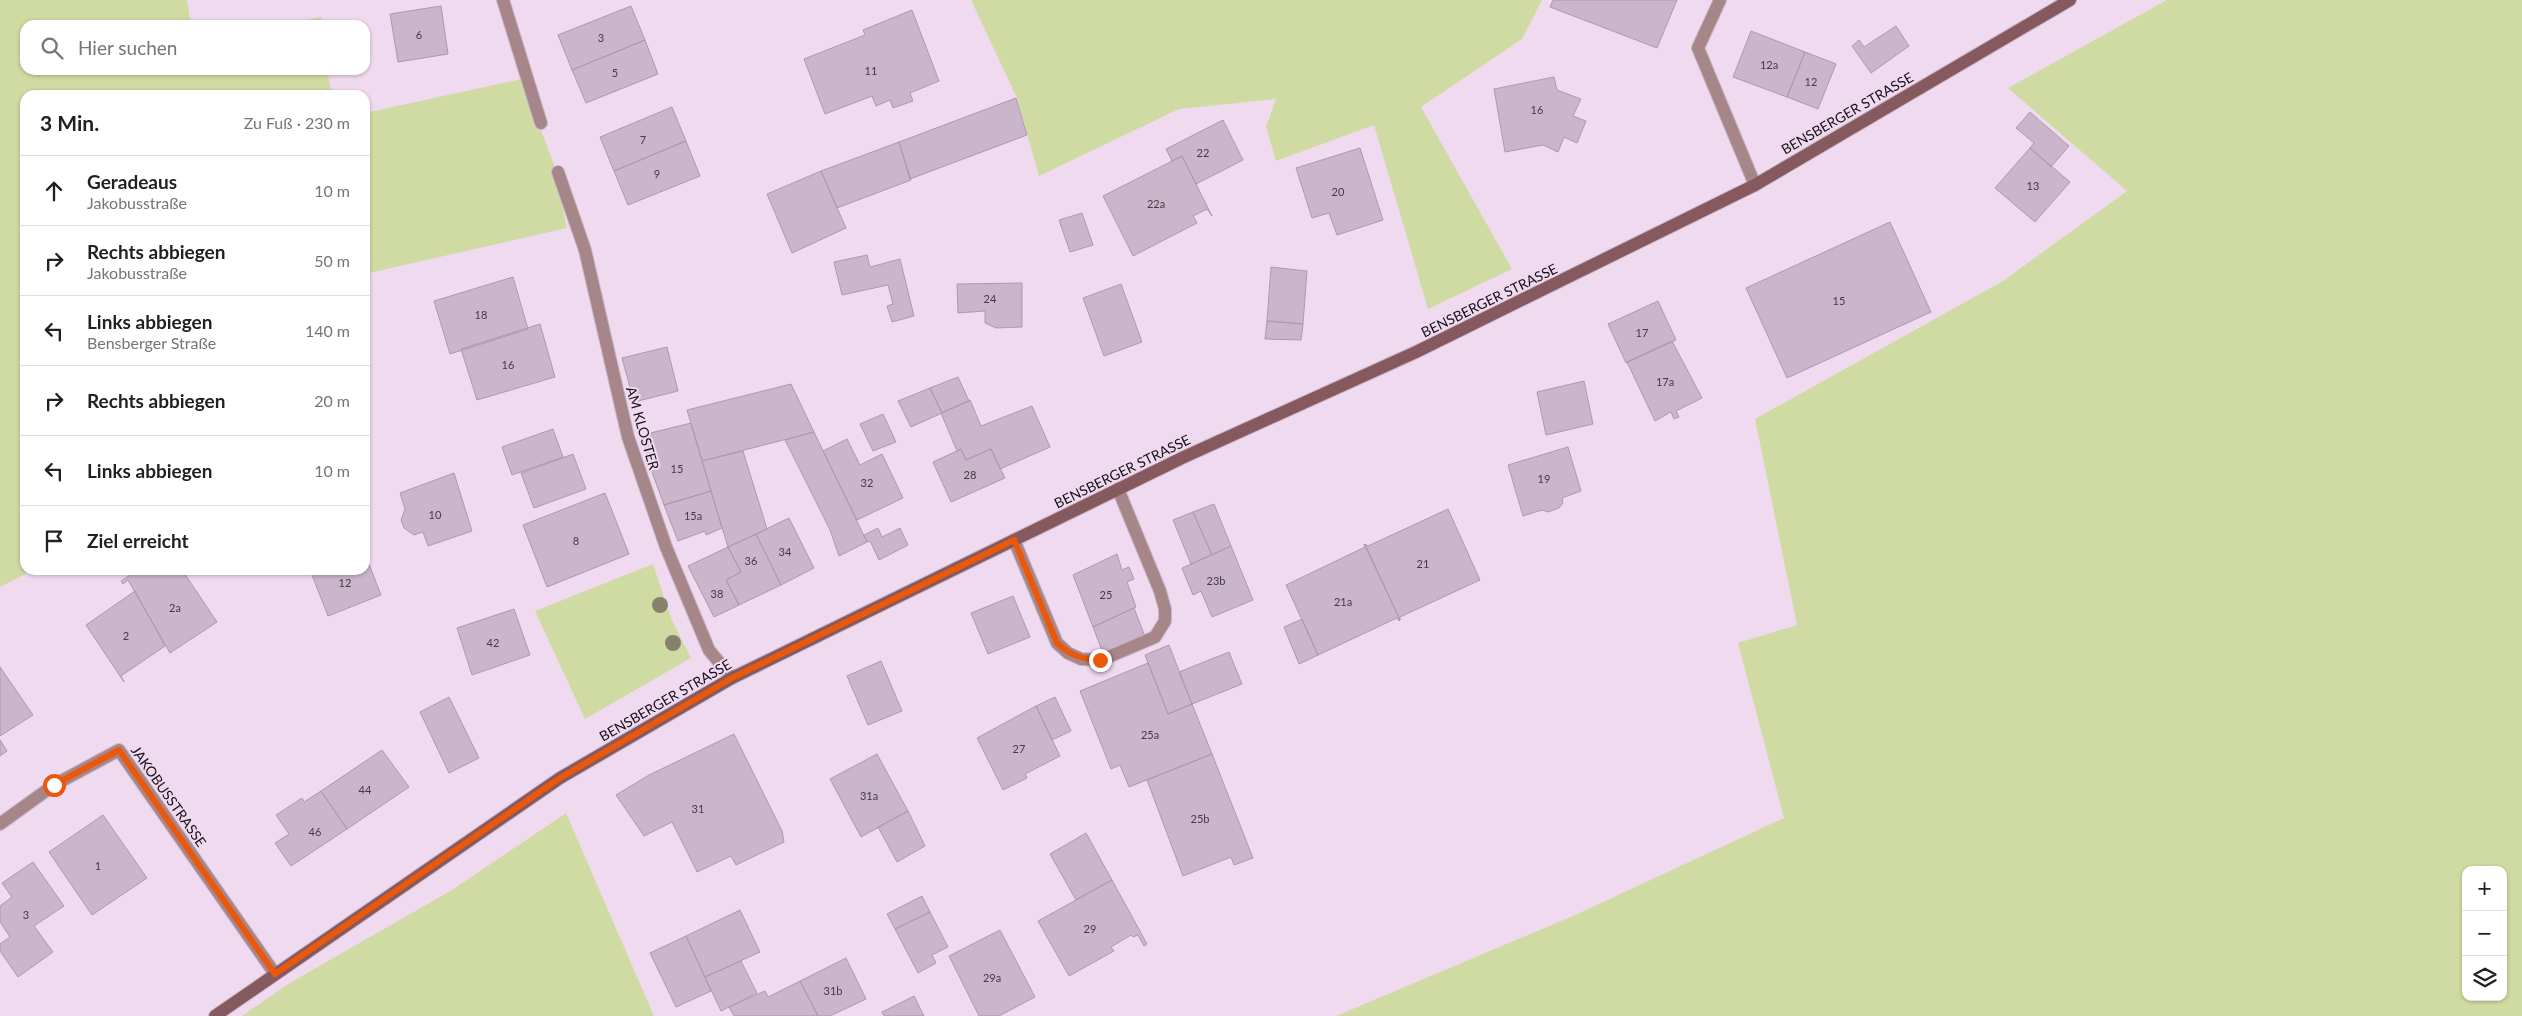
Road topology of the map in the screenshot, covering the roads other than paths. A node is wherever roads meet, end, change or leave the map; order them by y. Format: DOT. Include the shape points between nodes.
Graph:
graph roads {
  1 [pos="503,0"];
  2 [pos="1720,0"];
  3 [pos="2070,0"];
  4 [pos="541,123"];
  5 [pos="558,172"];
  6 [pos="1754,185"];
  7 [pos="1118,489"];
  8 [pos="1014,540"];
  9 [pos="732,678"];
  10 [pos="0,824"];
  11 [pos="275,974"];
  12 [pos="215,1016"];
  1 -- 4 [label="street"];
  2 -- 6 [label="street" via="1698,48"];
  3 -- 6 [label="main road, BENSBERGER STRASSE"];
  5 -- 9 [label="street, AM KLOSTER" via="585,250 628,437 666,547 709,650"];
  6 -- 7 [label="main road, BENSBERGER STRASSE" via="1416,352"];
  7 -- 8 [label="main road, BENSBERGER STRASSE"];
  7 -- 8 [label="street" via="1165,609 1165,621 1155,637 1100,660 1081,659 1068,653 1057,643"];
  8 -- 9 [label="main road, BENSBERGER STRASSE"];
  9 -- 11 [label="main road, BENSBERGER STRASSE" via="560,778"];
  10 -- 11 [label="street, JAKOBUSSTRASSE" via="54,785 119,750"];
  11 -- 12 [label="main road, BENSBERGER STRASSE"];
}
